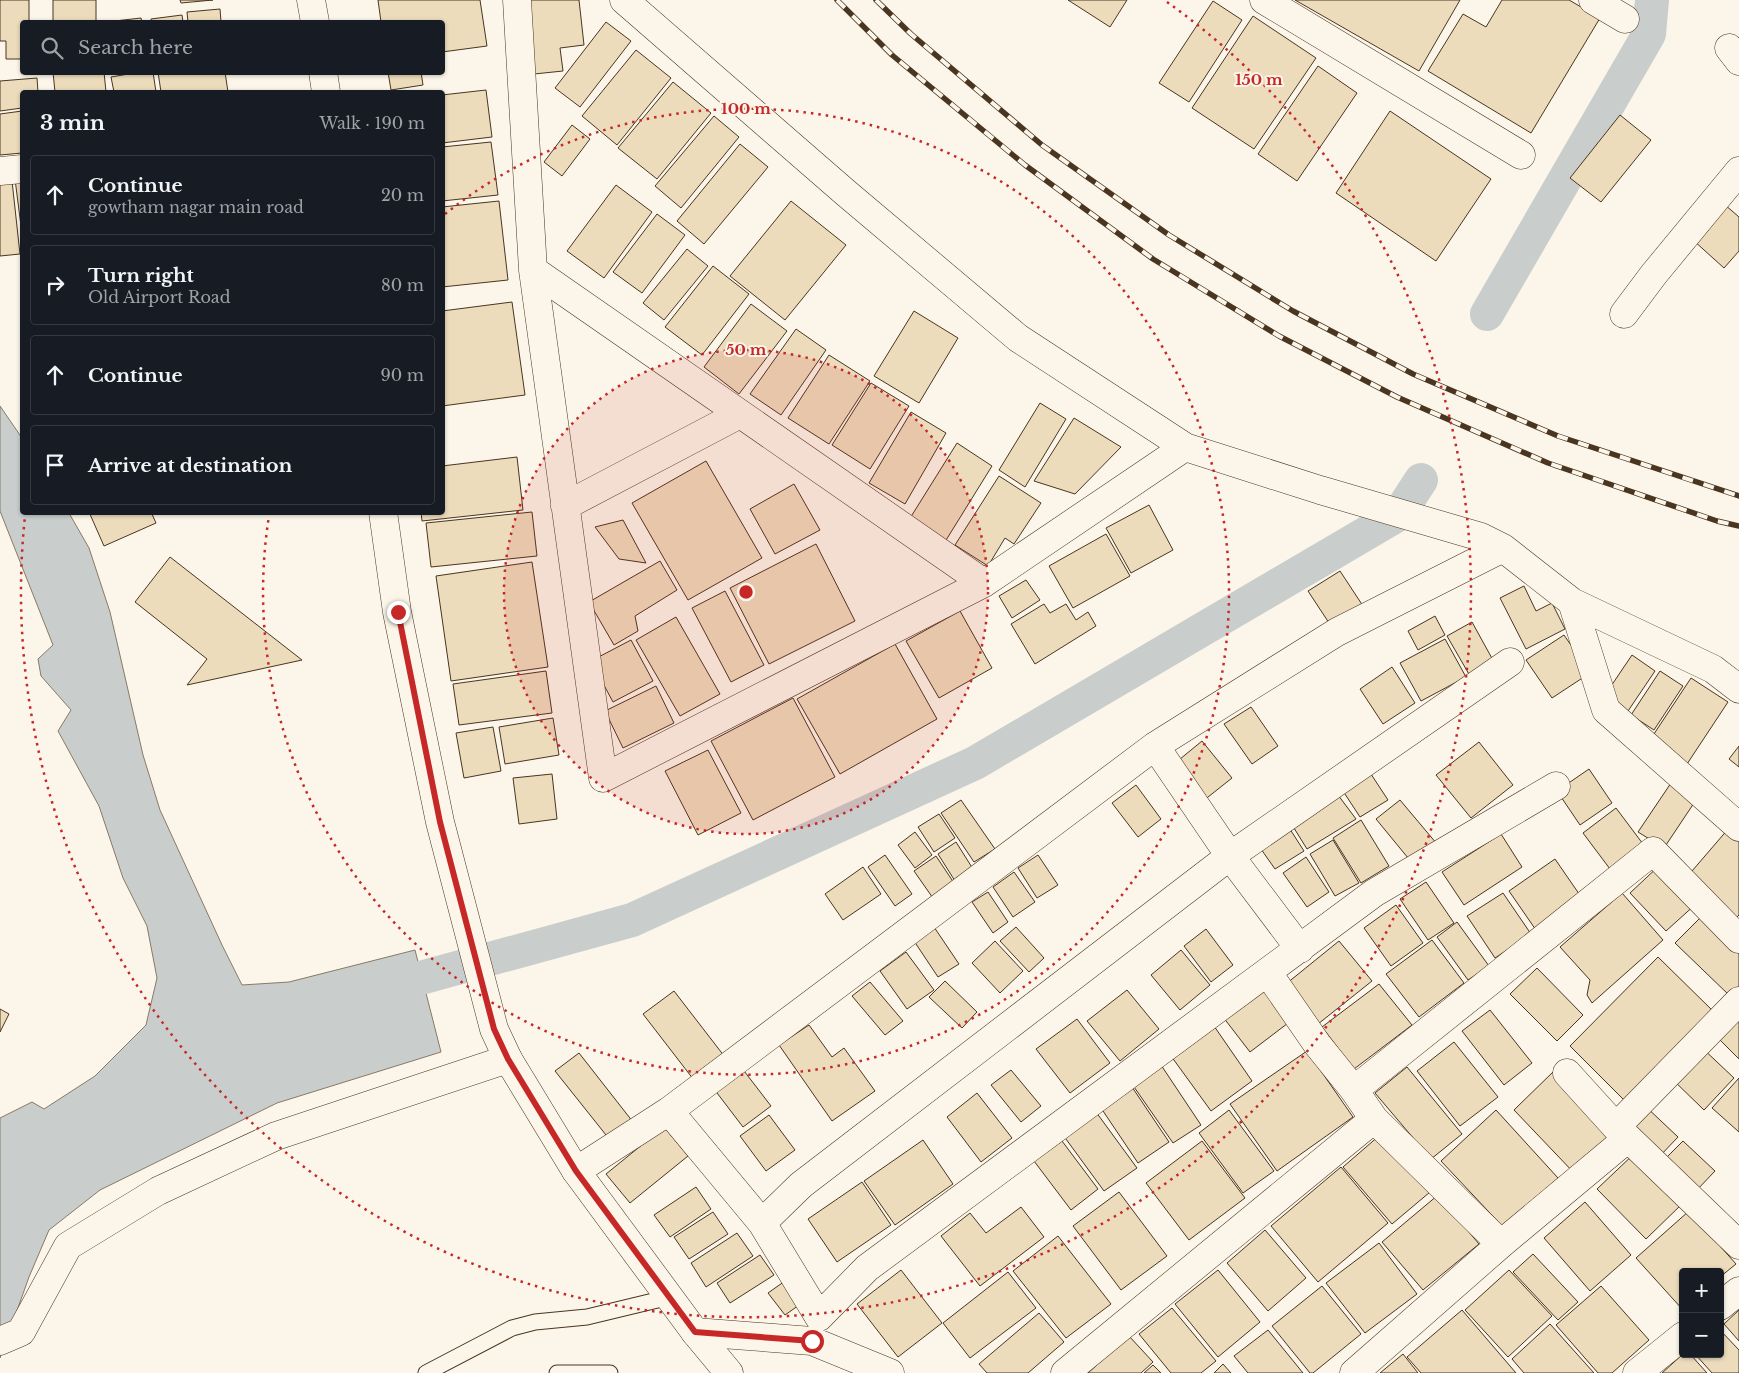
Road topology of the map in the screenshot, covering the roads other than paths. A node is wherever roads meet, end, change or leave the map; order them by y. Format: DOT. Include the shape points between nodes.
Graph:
graph roads {
  1 [pos="311,0"];
  2 [pos="517,0"];
  3 [pos="624,0"];
  4 [pos="1264,0"];
  5 [pos="1593,0"];
  6 [pos="1625,19"];
  7 [pos="315,20"];
  8 [pos="323,75"];
  9 [pos="326,90"];
  10 [pos="1521,155"];
  11 [pos="20,169"];
  12 [pos="0,171"];
  13 [pos="1739,171"];
  14 [pos="533,270"];
  15 [pos="1624,314"];
  16 [pos="740,414"];
  17 [pos="1185,446"];
  18 [pos="566,506"];
  19 [pos="383,515"];
  20 [pos="1492,543"];
  21 [pos="984,583"];
  22 [pos="1572,602"];
  23 [pos="1510,662"];
  24 [pos="1739,689"];
  25 [pos="1155,746"];
  26 [pos="1556,786"];
  27 [pos="1739,827"];
  28 [pos="1230,856"];
  29 [pos="1739,938"];
  30 [pos="1300,949"];
  31 [pos="1268,973"];
  32 [pos="1739,1001"];
  33 [pos="508,1059"];
  34 [pos="1567,1073"];
  35 [pos="1354,1090"];
  36 [pos="669,1111"];
  37 [pos="1374,1119"];
  38 [pos="1622,1133"];
  39 [pos="576,1171"];
  40 [pos="762,1222"];
  41 [pos="1501,1244"];
  42 [pos="1739,1245"];
  43 [pos="1739,1291"];
  44 [pos="670,1296"];
  45 [pos="1724,1303"];
  46 [pos="815,1329"];
  47 [pos="695,1332"];
  48 [pos="10,1336"];
  49 [pos="1679,1339"];
  50 [pos="426,1373"];
  51 [pos="557,1373"];
  52 [pos="610,1373"];
  53 [pos="729,1373"];
  54 [pos="890,1373"];
  55 [pos="1065,1373"];
  56 [pos="1354,1373"];
  57 [pos="1637,1373"];
  1 -- 7 [label="street"];
  2 -- 14 [label="street"];
  3 -- 17 [label="street" via="1018,338"];
  4 -- 10 [label="street"];
  5 -- 6 [label="street"];
  8 -- 9 [label="street"];
  11 -- 12 [label="street"];
  13 -- 15 [label="street"];
  14 -- 16 [label="street"];
  14 -- 18 [label="street"];
  16 -- 18 [label="street"];
  16 -- 21 [label="street"];
  17 -- 20 [label="street"];
  17 -- 21 [label="street"];
  18 -- 21 [label="street" via="603,778"];
  19 -- 33 [label="street" via="398,612 440,822 494,1029"];
  20 -- 22 [label="street"];
  20 -- 25 [label="street" via="1336,632"];
  22 -- 24 [label="street" via="1713,669"];
  22 -- 27 [label="street" via="1606,710"];
  23 -- 28 [label="street"];
  25 -- 28 [label="street"];
  25 -- 36 [label="street"];
  26 -- 30 [label="street" via="1374,894"];
  28 -- 30 [label="street"];
  28 -- 40 [label="street" via="801,1185"];
  29 -- 35 [label="street" via="1653,851"];
  30 -- 31 [label="street"];
  31 -- 35 [label="street" via="1317,1044"];
  31 -- 46 [label="street" via="867,1268"];
  32 -- 38 [label="street"];
  33 -- 39 [label="street"];
  33 -- 48 [label="street" via="276,1136 158,1191 68,1246"];
  34 -- 38 [label="street"];
  35 -- 37 [label="street"];
  36 -- 39 [label="street"];
  36 -- 40 [label="street"];
  37 -- 41 [label="street"];
  37 -- 55 [label="street"];
  38 -- 41 [label="street"];
  38 -- 42 [label="street"];
  39 -- 44 [label="street"];
  40 -- 46 [label="street"];
  41 -- 56 [label="street"];
  43 -- 45 [label="street"];
  44 -- 47 [label="street"];
  44 -- 50 [label="lane" via="587,1317 535,1322 512,1328"];
  46 -- 47 [label="street"];
  46 -- 54 [label="street"];
  47 -- 53 [label="street"];
  49 -- 57 [label="street"];
  51 -- 52 [label="lane"];
}
